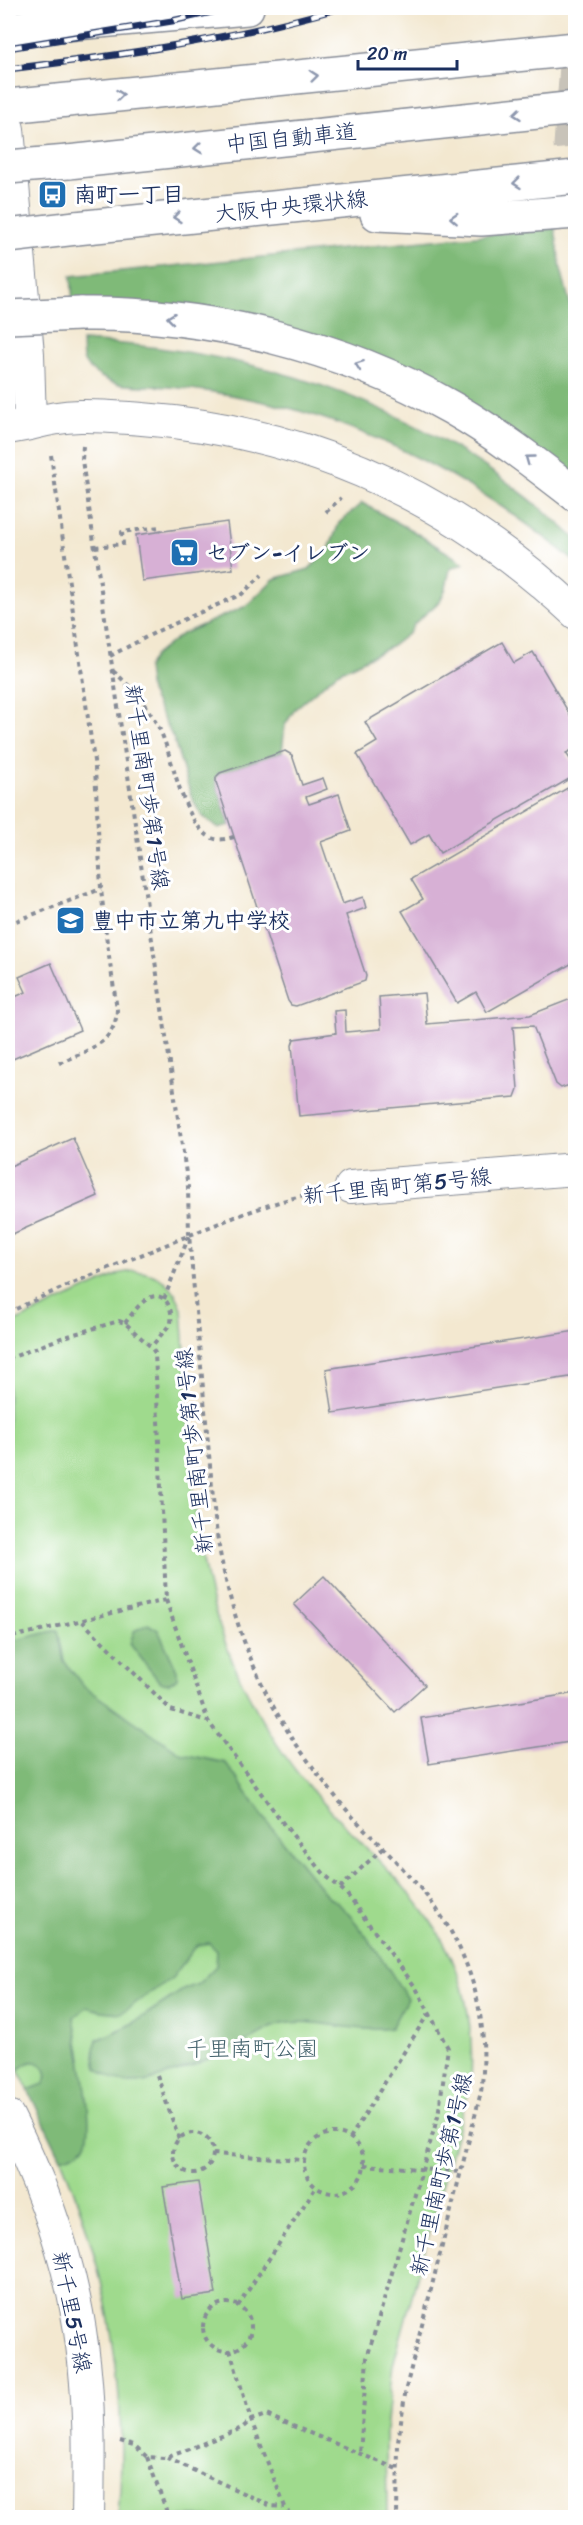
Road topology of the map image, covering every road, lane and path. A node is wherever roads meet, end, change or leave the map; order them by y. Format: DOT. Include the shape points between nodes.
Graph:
graph roads {
  1 [pos="247,8"];
  2 [pos="8,29"];
  3 [pos="576,50"];
  4 [pos="8,106"];
  5 [pos="576,108"];
  6 [pos="8,129"];
  7 [pos="8,167"];
  8 [pos="576,177"];
  9 [pos="266,208"];
  10 [pos="576,212"];
  11 [pos="8,236"];
  12 [pos="8,317"];
  13 [pos="19,426"];
  14 [pos="83,446"];
  15 [pos="51,455"];
  16 [pos="348,491"];
  17 [pos="576,495"];
  18 [pos="326,512"];
  19 [pos="161,532"];
  20 [pos="95,547"];
  21 [pos="262,575"];
  22 [pos="576,613"];
  23 [pos="110,656"];
  24 [pos="113,670"];
  25 [pos="234,837"];
  26 [pos="101,889"];
  27 [pos="8,924"];
  28 [pos="55,1065"];
  29 [pos="576,1168"];
  30 [pos="351,1187"];
  31 [pos="189,1235"];
  32 [pos="164,1299"];
  33 [pos="8,1313"];
  34 [pos="125,1323"];
  35 [pos="151,1347"];
  36 [pos="8,1359"];
  37 [pos="166,1600"];
  38 [pos="81,1621"];
  39 [pos="8,1638"];
  40 [pos="207,1721"];
  41 [pos="383,1848"];
  42 [pos="340,1888"];
  43 [pos="429,2014"];
  44 [pos="157,2075"];
  45 [pos="8,2116"];
  46 [pos="350,2138"];
  47 [pos="179,2139"];
  48 [pos="213,2154"];
  49 [pos="304,2160"];
  50 [pos="364,2165"];
  51 [pos="422,2171"];
  52 [pos="461,2172"];
  53 [pos="316,2187"];
  54 [pos="238,2306"];
  55 [pos="230,2350"];
  56 [pos="251,2420"];
  57 [pos="114,2439"];
  58 [pos="360,2454"];
  59 [pos="147,2457"];
  60 [pos="166,2458"];
  61 [pos="397,2469"];
  62 [pos="285,2507"];
  63 [pos="88,2517"];
  64 [pos="169,2517"];
  65 [pos="292,2517"];
  66 [pos="397,2517"];
  1 -- 2 [label="main road"];
  4 -- 3 [label="main road, one-way"];
  5 -- 7 [label="main road, 中国自動車道, one-way, bridge"];
  6 -- 13 [label="street" via="28,354"];
  8 -- 9 [label="main road, 大阪中央環状線, one-way"];
  10 -- 9 [label="main road, one-way" via="481,219"];
  9 -- 11 [label="main road, 大阪中央環状線, one-way, bridge"];
  17 -- 12 [label="main road, one-way, bridge" via="453,409 358,364 285,341 226,326 144,315"];
  13 -- 22 [label="street" via="72,415 154,420 224,429 320,454 442,512 498,548"];
  14 -- 20 [label="path, 新千里南町歩第1号線"];
  15 -- 26 [label="path" via="95,768"];
  16 -- 18 [label="path"];
  19 -- 20 [label="path" via="160,527 122,532 123,544"];
  20 -- 23 [label="path, 新千里南町歩第1号線"];
  21 -- 23 [label="path" via="242,594"];
  23 -- 24 [label="path, 新千里南町歩第1号線"];
  24 -- 25 [label="path" via="137,694 158,727 191,814 208,836 220,840"];
  24 -- 31 [label="path, 新千里南町歩第1号線" via="188,1187"];
  26 -- 27 [label="path"];
  26 -- 28 [label="path" via="117,1019 109,1037"];
  29 -- 30 [label="street, 新千里南町第5号線"];
  30 -- 31 [label="path, 新千里南町第5号線" via="292,1198"];
  31 -- 32 [label="path"];
  31 -- 33 [label="path, 新千里南町第5号線"];
  31 -- 41 [label="path, 新千里南町歩第1号線" via="216,1528 239,1628 270,1699 296,1743 342,1804"];
  32 -- 34 [label="path" via="150,1297"];
  32 -- 35 [label="path" via="170,1308 171,1323"];
  34 -- 35 [label="path"];
  34 -- 36 [label="path" via="113,1322"];
  35 -- 37 [label="path" via="155,1353"];
  37 -- 38 [label="path"];
  37 -- 40 [label="path"];
  38 -- 39 [label="path"];
  38 -- 40 [label="path" via="171,1710"];
  40 -- 42 [label="path" via="283,1823"];
  41 -- 42 [label="path"];
  41 -- 52 [label="path, 新千里南町歩第1号線" via="434,1904 450,1929 467,1965 479,2006 483,2079"];
  42 -- 43 [label="path" via="416,1988"];
  43 -- 46 [label="path"];
  43 -- 51 [label="path" via="448,2048 438,2116"];
  44 -- 47 [label="path"];
  45 -- 63 [label="street, 新千里5号線" via="39,2185 65,2262 82,2344 90,2432"];
  46 -- 49 [label="path" via="340,2134 320,2136 312,2142"];
  46 -- 50 [label="path" via="358,2145"];
  47 -- 48 [label="path" via="198,2134 209,2142"];
  47 -- 48 [label="path" via="173,2156 184,2171 203,2171"];
  48 -- 49 [label="path"];
  49 -- 53 [label="path" via="307,2175"];
  50 -- 51 [label="path"];
  50 -- 53 [label="path" via="357,2181 342,2191"];
  51 -- 52 [label="path"];
  51 -- 58 [label="path" via="367,2358"];
  52 -- 61 [label="path, 新千里南町歩第1号線" via="406,2388"];
  53 -- 54 [label="path"];
  54 -- 55 [label="path" via="248,2316 250,2331 243,2344"];
  54 -- 55 [label="path" via="216,2305 203,2323 210,2343"];
  55 -- 56 [label="path"];
  56 -- 58 [label="path" via="266,2415"];
  56 -- 60 [label="path" via="242,2428"];
  56 -- 62 [label="path"];
  57 -- 59 [label="path" via="134,2445"];
  58 -- 61 [label="path"];
  59 -- 60 [label="path"];
  59 -- 64 [label="path"];
  60 -- 62 [label="path" via="271,2506"];
  61 -- 66 [label="path, 新千里南町歩第1号線"];
  62 -- 65 [label="path"];
}
